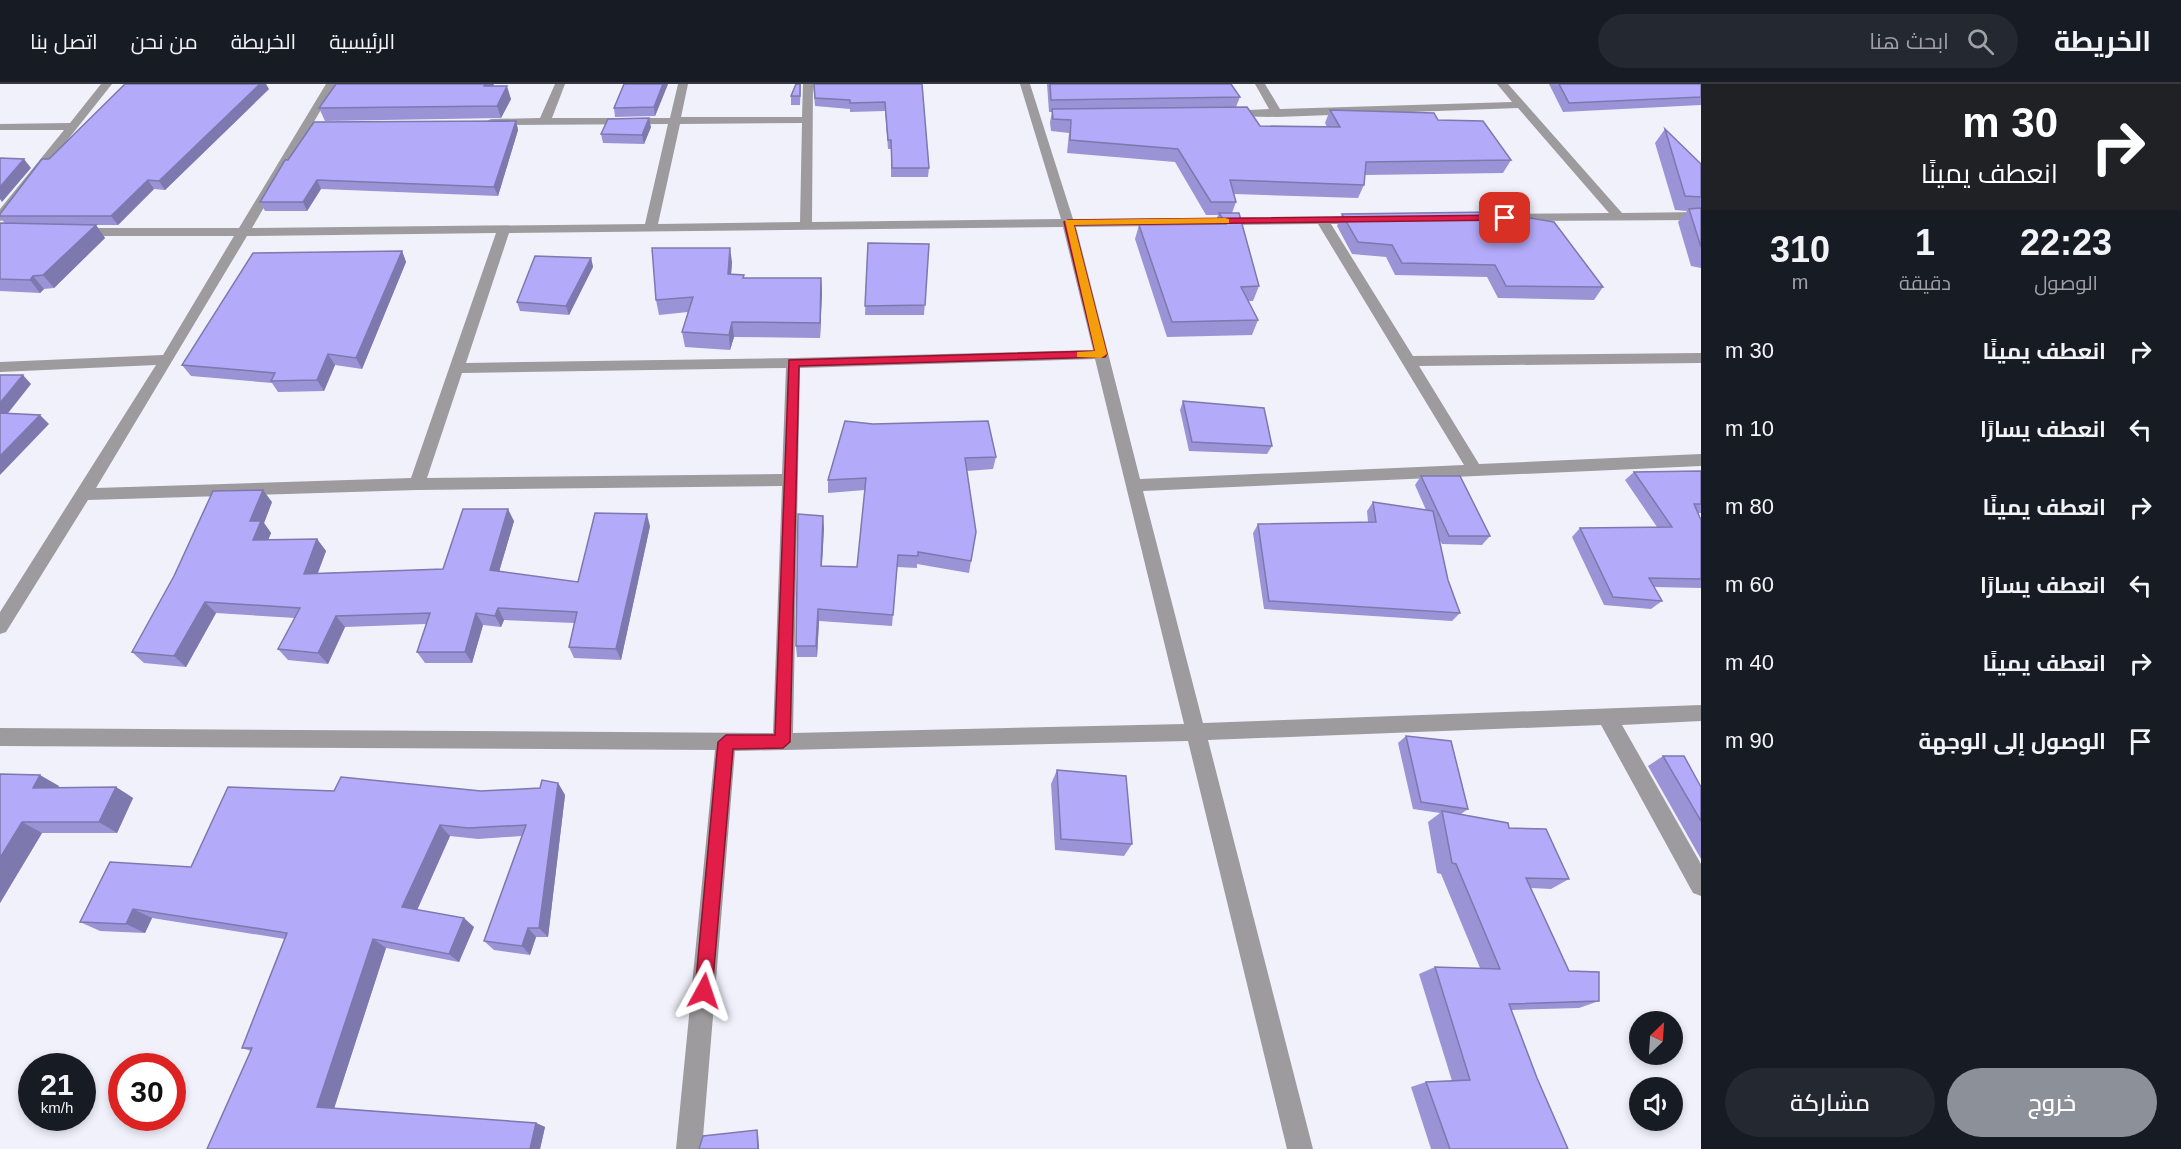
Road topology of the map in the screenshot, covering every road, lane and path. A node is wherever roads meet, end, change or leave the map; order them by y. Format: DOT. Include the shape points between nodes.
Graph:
graph roads {
  1 [pos="107,84"];
  2 [pos="331,84"];
  3 [pos="560,84"];
  4 [pos="683,84"];
  5 [pos="808,84"];
  6 [pos="1025,84"];
  7 [pos="1260,84"];
  8 [pos="1502,84"];
  9 [pos="1521,105"];
  10 [pos="1219,114"];
  11 [pos="1277,114"];
  12 [pos="676,120"];
  13 [pos="808,120"];
  14 [pos="546,121"];
  15 [pos="474,123"];
  16 [pos="74,126"];
  17 [pos="0,127"];
  18 [pos="1701,216"];
  19 [pos="0,217"];
  20 [pos="1619,217"];
  21 [pos="1488,218"];
  22 [pos="1382,219"];
  23 [pos="1322,220"];
  24 [pos="1068,222"];
  25 [pos="806,226"];
  26 [pos="651,227"];
  27 [pos="504,229"];
  28 [pos="69,231"];
  29 [pos="241,232"];
  30 [pos="1101,354"];
  31 [pos="1701,358"];
  32 [pos="167,360"];
  33 [pos="1408,361"];
  34 [pos="793,363"];
  35 [pos="0,367"];
  36 [pos="457,368"];
  37 [pos="1701,460"];
  38 [pos="1475,470"];
  39 [pos="791,480"];
  40 [pos="417,484"];
  41 [pos="1134,485"];
  42 [pos="83,494"];
  43 [pos="0,627"];
  44 [pos="1701,713"];
  45 [pos="1607,717"];
  46 [pos="1194,732"];
  47 [pos="0,737"];
  48 [pos="726,742"];
  49 [pos="783,742"];
  50 [pos="1701,885"];
  51 [pos="689,1149"];
  52 [pos="1300,1149"];
  1 -- 16 [label="street"];
  2 -- 29 [label="street" via="312,126"];
  3 -- 14 [label="street"];
  4 -- 12 [label="street"];
  5 -- 13 [label="street"];
  6 -- 24 [label="street" via="1041,117"];
  7 -- 11 [label="street"];
  8 -- 9 [label="street"];
  9 -- 11 [label="street"];
  9 -- 20 [label="street"];
  10 -- 11 [label="street"];
  12 -- 13 [label="street"];
  12 -- 14 [label="street"];
  12 -- 26 [label="street"];
  13 -- 25 [label="street"];
  14 -- 15 [label="street"];
  16 -- 17 [label="street"];
  16 -- 19 [label="street"];
  18 -- 20 [label="street"];
  20 -- 21 [label="street"];
  22 -- 23 [label="street"];
  23 -- 24 [label="street"];
  23 -- 33 [label="street"];
  24 -- 25 [label="street"];
  24 -- 30 [label="street"];
  25 -- 26 [label="street"];
  26 -- 27 [label="street"];
  27 -- 29 [label="street"];
  27 -- 36 [label="street"];
  28 -- 29 [label="street"];
  29 -- 32 [label="street"];
  30 -- 34 [label="street"];
  30 -- 41 [label="street"];
  31 -- 33 [label="street"];
  32 -- 35 [label="street"];
  32 -- 42 [label="street"];
  33 -- 38 [label="street"];
  34 -- 36 [label="street"];
  34 -- 39 [label="street"];
  36 -- 40 [label="street"];
  37 -- 38 [label="street"];
  38 -- 41 [label="street"];
  39 -- 40 [label="street"];
  39 -- 49 [label="street"];
  40 -- 42 [label="street"];
  41 -- 46 [label="street"];
  42 -- 43 [label="street"];
  44 -- 45 [label="street"];
  45 -- 46 [label="street"];
  45 -- 50 [label="street"];
  46 -- 49 [label="street"];
  46 -- 52 [label="street"];
  47 -- 48 [label="street"];
  48 -- 49 [label="street"];
  48 -- 51 [label="street"];
}
